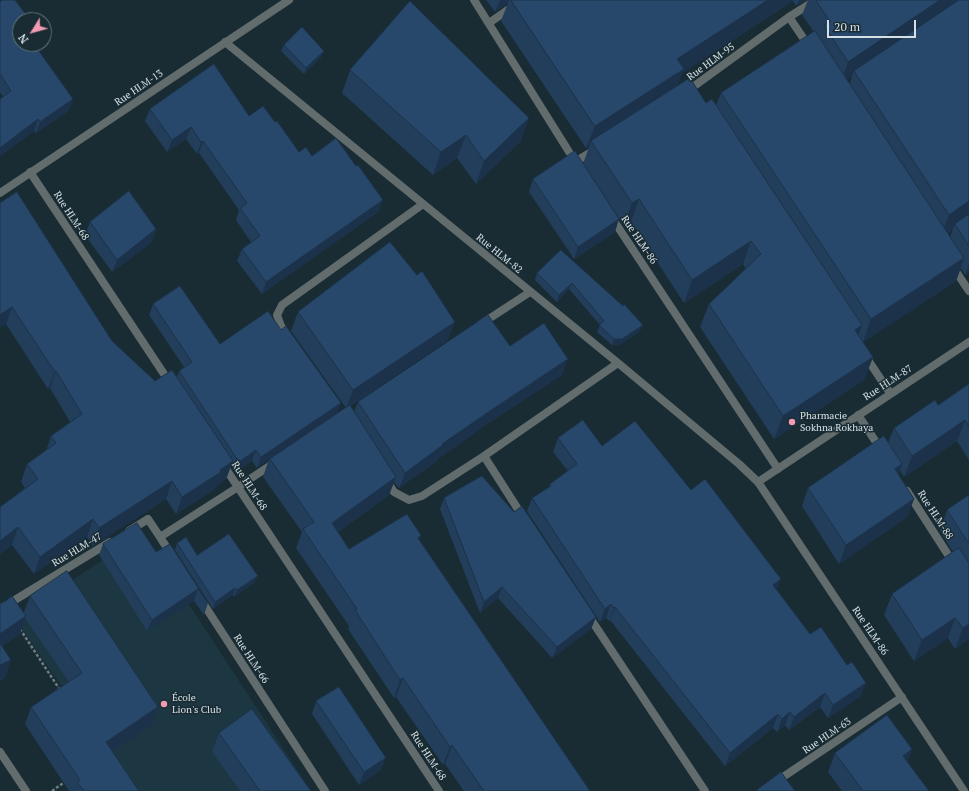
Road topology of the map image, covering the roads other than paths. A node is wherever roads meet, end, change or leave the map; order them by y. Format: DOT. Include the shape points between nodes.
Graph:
graph roads {
  1 [pos="474,0"];
  2 [pos="522,0"];
  3 [pos="816,0"];
  4 [pos="286,1"];
  5 [pos="789,17"];
  6 [pos="489,23"];
  7 [pos="225,42"];
  8 [pos="814,55"];
  9 [pos="676,98"];
  10 [pos="602,145"];
  11 [pos="30,172"];
  12 [pos="0,193"];
  13 [pos="423,204"];
  14 [pos="606,209"];
  15 [pos="947,258"];
  16 [pos="969,291"];
  17 [pos="530,292"];
  18 [pos="477,327"];
  19 [pos="969,342"];
  20 [pos="294,345"];
  21 [pos="860,347"];
  22 [pos="618,363"];
  23 [pos="173,389"];
  24 [pos="890,393"];
  25 [pos="858,415"];
  26 [pos="216,454"];
  27 [pos="484,456"];
  28 [pos="282,458"];
  29 [pos="888,460"];
  30 [pos="778,469"];
  31 [pos="381,473"];
  32 [pos="758,482"];
  33 [pos="238,487"];
  34 [pos="904,487"];
  35 [pos="528,523"];
  36 [pos="160,538"];
  37 [pos="177,564"];
  38 [pos="960,573"];
  39 [pos="195,591"];
  40 [pos="2,608"];
  41 [pos="584,608"];
  42 [pos="902,697"];
  43 [pos="0,752"];
  44 [pos="26,791"];
  45 [pos="325,791"];
  46 [pos="439,791"];
  47 [pos="705,791"];
  48 [pos="762,791"];
  49 [pos="964,791"];
  1 -- 6 [label="street"];
  2 -- 6 [label="street"];
  3 -- 5 [label="street, Rue HLM-95"];
  4 -- 7 [label="street, Rue HLM-13"];
  5 -- 8 [label="street"];
  5 -- 9 [label="street, Rue HLM-95" via="692,93"];
  6 -- 10 [label="street" via="578,166"];
  7 -- 11 [label="street, Rue HLM-13"];
  7 -- 13 [label="street, Rue HLM-82"];
  11 -- 12 [label="street, Rue HLM-13"];
  11 -- 23 [label="street, Rue HLM-68"];
  13 -- 17 [label="street, Rue HLM-82"];
  13 -- 20 [label="street" via="282,305 277,315"];
  14 -- 30 [label="street, Rue HLM-86"];
  15 -- 16 [label="street"];
  17 -- 18 [label="street"];
  17 -- 22 [label="street, Rue HLM-82"];
  19 -- 24 [label="street, Rue HLM-87"];
  21 -- 24 [label="street"];
  22 -- 27 [label="street"];
  22 -- 32 [label="street, Rue HLM-82"];
  24 -- 25 [label="street, Rue HLM-87"];
  25 -- 29 [label="street"];
  25 -- 30 [label="street, Rue HLM-87"];
  26 -- 33 [label="street, Rue HLM-68"];
  27 -- 31 [label="street" via="422,496 409,500 394,492"];
  27 -- 35 [label="street"];
  28 -- 33 [label="street"];
  30 -- 32 [label="street, Rue HLM-87"];
  32 -- 42 [label="street, Rue HLM-86"];
  33 -- 36 [label="street"];
  33 -- 46 [label="street, Rue HLM-68"];
  34 -- 38 [label="street, Rue HLM-88"];
  36 -- 37 [label="street"];
  36 -- 40 [label="street, Rue HLM-47" via="148,519"];
  39 -- 45 [label="street, Rue HLM-66"];
  41 -- 47 [label="street"];
  42 -- 48 [label="street, Rue HLM-63" via="781,783"];
  42 -- 49 [label="street, Rue HLM-86"];
  43 -- 44 [label="street"];
}
